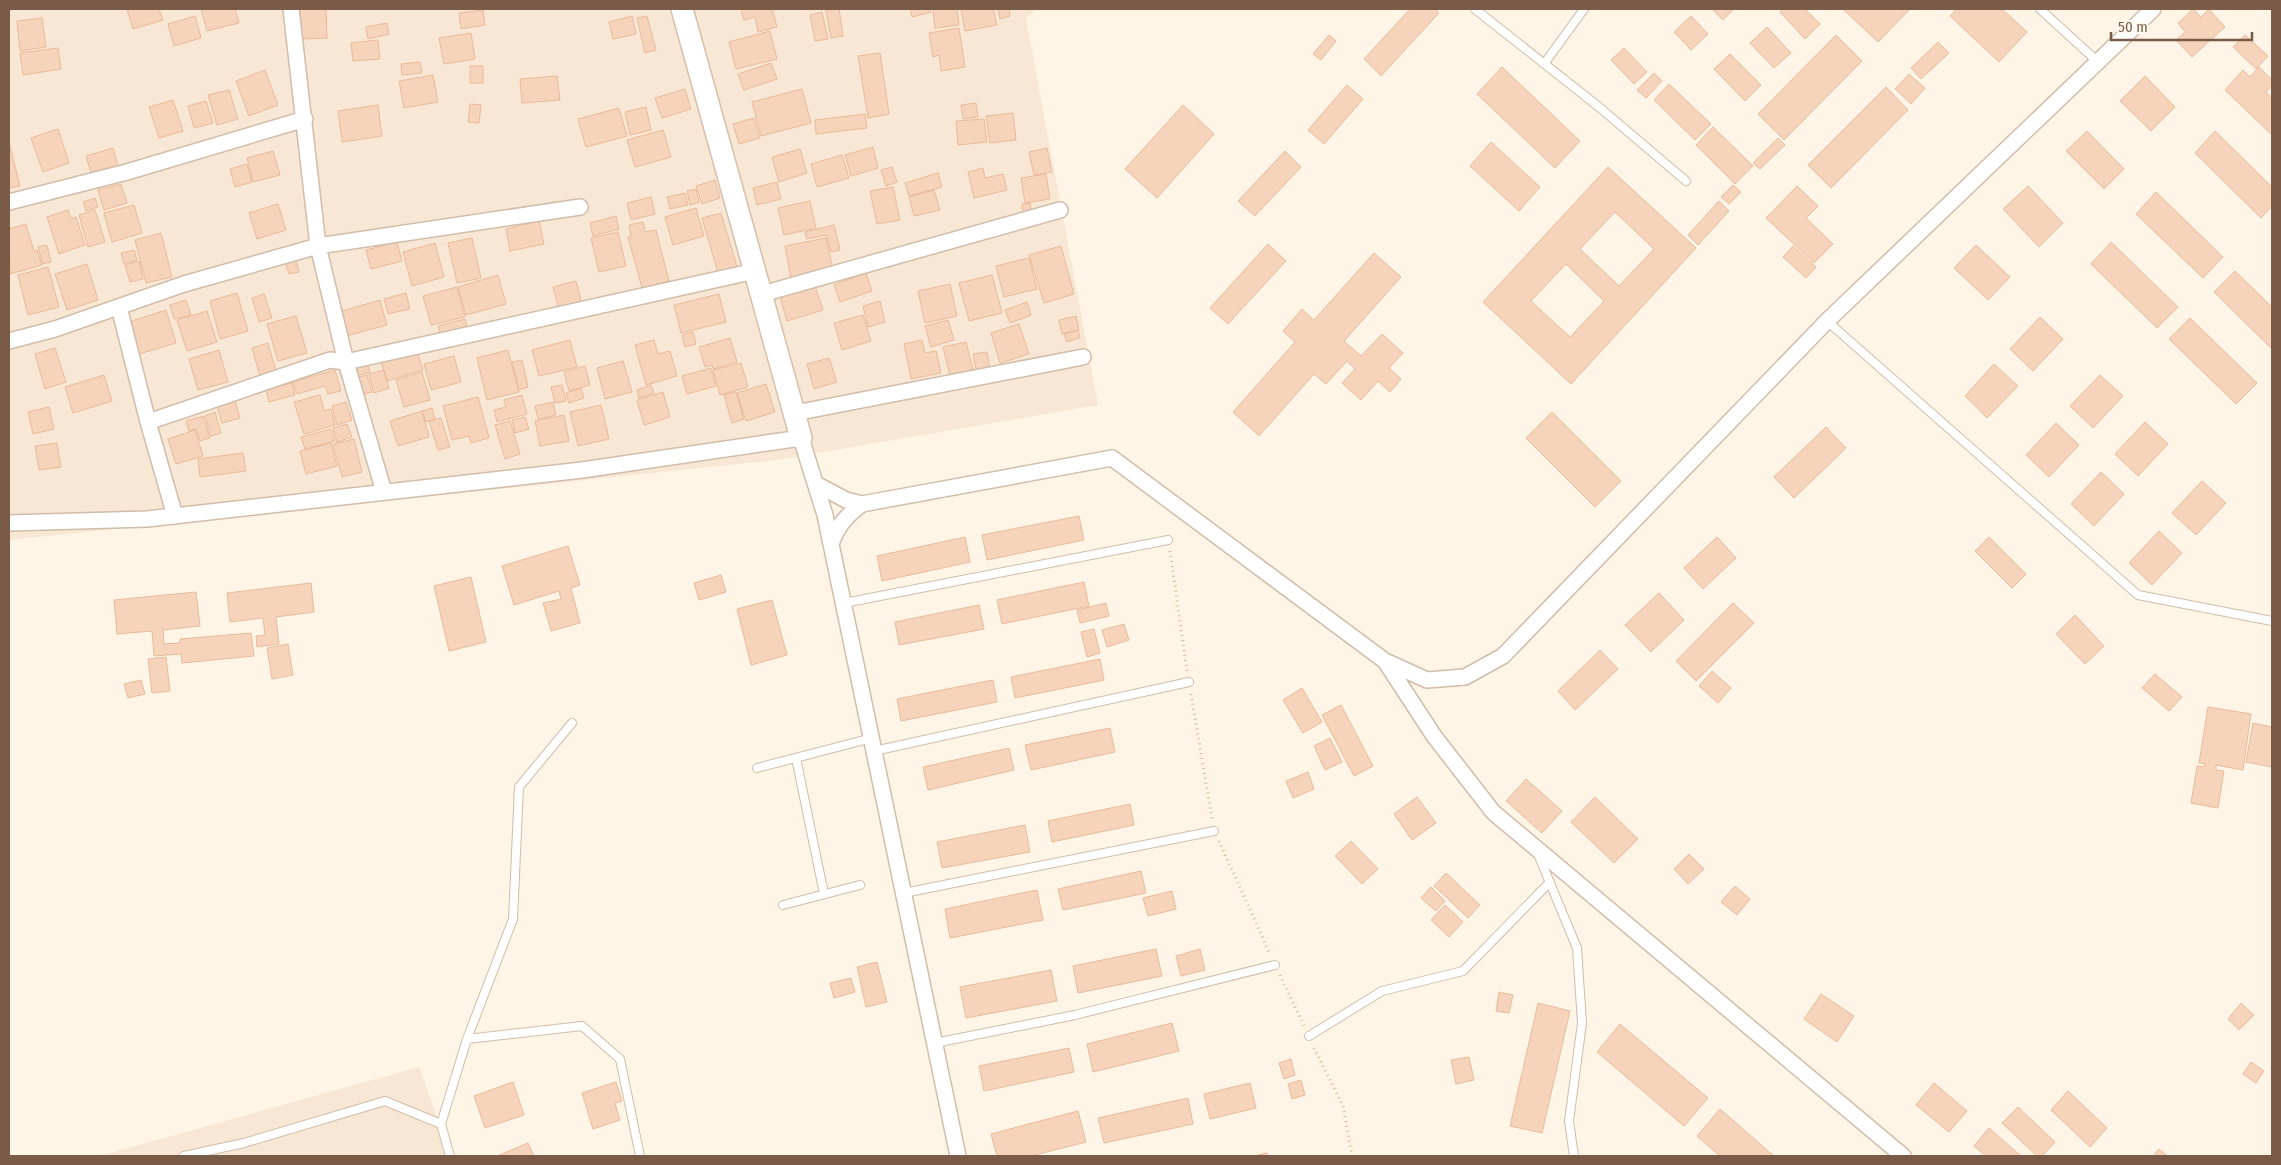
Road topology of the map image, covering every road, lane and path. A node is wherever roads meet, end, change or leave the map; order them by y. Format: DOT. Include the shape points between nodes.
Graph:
graph roads {
  1 [pos="291,9"];
  2 [pos="682,9"];
  3 [pos="1475,9"];
  4 [pos="1584,9"];
  5 [pos="2040,9"];
  6 [pos="2153,9"];
  7 [pos="2098,62"];
  8 [pos="1544,64"];
  9 [pos="304,119"];
  10 [pos="1686,181"];
  11 [pos="9,202"];
  12 [pos="580,207"];
  13 [pos="1060,210"];
  14 [pos="318,246"];
  15 [pos="755,271"];
  16 [pos="762,294"];
  17 [pos="119,307"];
  18 [pos="1827,321"];
  19 [pos="9,341"];
  20 [pos="1083,357"];
  21 [pos="346,362"];
  22 [pos="795,413"];
  23 [pos="148,422"];
  24 [pos="801,438"];
  25 [pos="816,484"];
  26 [pos="384,492"];
  27 [pos="862,504"];
  28 [pos="175,516"];
  29 [pos="9,523"];
  30 [pos="1168,540"];
  31 [pos="831,544"];
  32 [pos="844,603"];
  33 [pos="2272,620"];
  34 [pos="1385,661"];
  35 [pos="1189,682"];
  36 [pos="572,723"];
  37 [pos="873,745"];
  38 [pos="796,758"];
  39 [pos="756,768"];
  40 [pos="1214,831"];
  41 [pos="1535,848"];
  42 [pos="1550,882"];
  43 [pos="860,885"];
  44 [pos="904,893"];
  45 [pos="824,894"];
  46 [pos="783,905"];
  47 [pos="1275,965"];
  48 [pos="1308,1036"];
  49 [pos="467,1039"];
  50 [pos="935,1044"];
  51 [pos="441,1124"];
  52 [pos="184,1156"];
  53 [pos="450,1156"];
  54 [pos="640,1156"];
  55 [pos="958,1156"];
  56 [pos="1352,1156"];
  57 [pos="1574,1156"];
  58 [pos="1903,1156"];
  1 -- 9 [label="street"];
  2 -- 15 [label="main road"];
  3 -- 8 [label="lane"];
  4 -- 8 [label="lane"];
  5 -- 7 [label="lane"];
  6 -- 7 [label="street"];
  7 -- 18 [label="street"];
  8 -- 10 [label="lane"];
  9 -- 11 [label="street" via="127,172"];
  9 -- 14 [label="street"];
  12 -- 14 [label="street"];
  13 -- 16 [label="street"];
  14 -- 17 [label="street" via="184,284"];
  14 -- 21 [label="street"];
  15 -- 16 [label="main road"];
  15 -- 21 [label="street"];
  16 -- 22 [label="main road"];
  17 -- 19 [label="street"];
  17 -- 23 [label="street"];
  18 -- 33 [label="lane" via="2138,595"];
  18 -- 34 [label="street" via="1502,656 1465,677 1427,680"];
  20 -- 22 [label="street"];
  21 -- 23 [label="street" via="330,360"];
  21 -- 26 [label="street"];
  22 -- 24 [label="main road"];
  23 -- 28 [label="street"];
  24 -- 25 [label="street"];
  24 -- 26 [label="street" via="582,470"];
  25 -- 27 [label="street" via="846,500"];
  25 -- 31 [label="street"];
  26 -- 28 [label="street"];
  27 -- 31 [label="street" via="846,516"];
  27 -- 34 [label="street" via="1112,458"];
  28 -- 29 [label="street"];
  30 -- 32 [label="lane"];
  30 -- 35 [label="path"];
  31 -- 32 [label="street"];
  32 -- 37 [label="street"];
  34 -- 41 [label="street" via="1434,736 1493,812"];
  35 -- 37 [label="lane"];
  35 -- 40 [label="path"];
  36 -- 49 [label="lane" via="519,786 513,919"];
  37 -- 38 [label="lane"];
  37 -- 44 [label="street"];
  38 -- 39 [label="lane"];
  38 -- 45 [label="lane"];
  40 -- 44 [label="lane"];
  40 -- 47 [label="path"];
  41 -- 42 [label="lane"];
  41 -- 58 [label="street"];
  42 -- 48 [label="lane" via="1463,971 1382,991"];
  42 -- 57 [label="lane" via="1577,948 1582,1022 1568,1121"];
  43 -- 45 [label="lane"];
  44 -- 50 [label="street"];
  45 -- 46 [label="lane"];
  47 -- 48 [label="path"];
  47 -- 50 [label="lane" via="1075,1015"];
  48 -- 56 [label="path" via="1342,1106"];
  49 -- 51 [label="lane"];
  49 -- 54 [label="lane" via="582,1026 620,1059"];
  50 -- 55 [label="street"];
  51 -- 52 [label="lane" via="385,1101 244,1143"];
  51 -- 53 [label="lane"];
}
